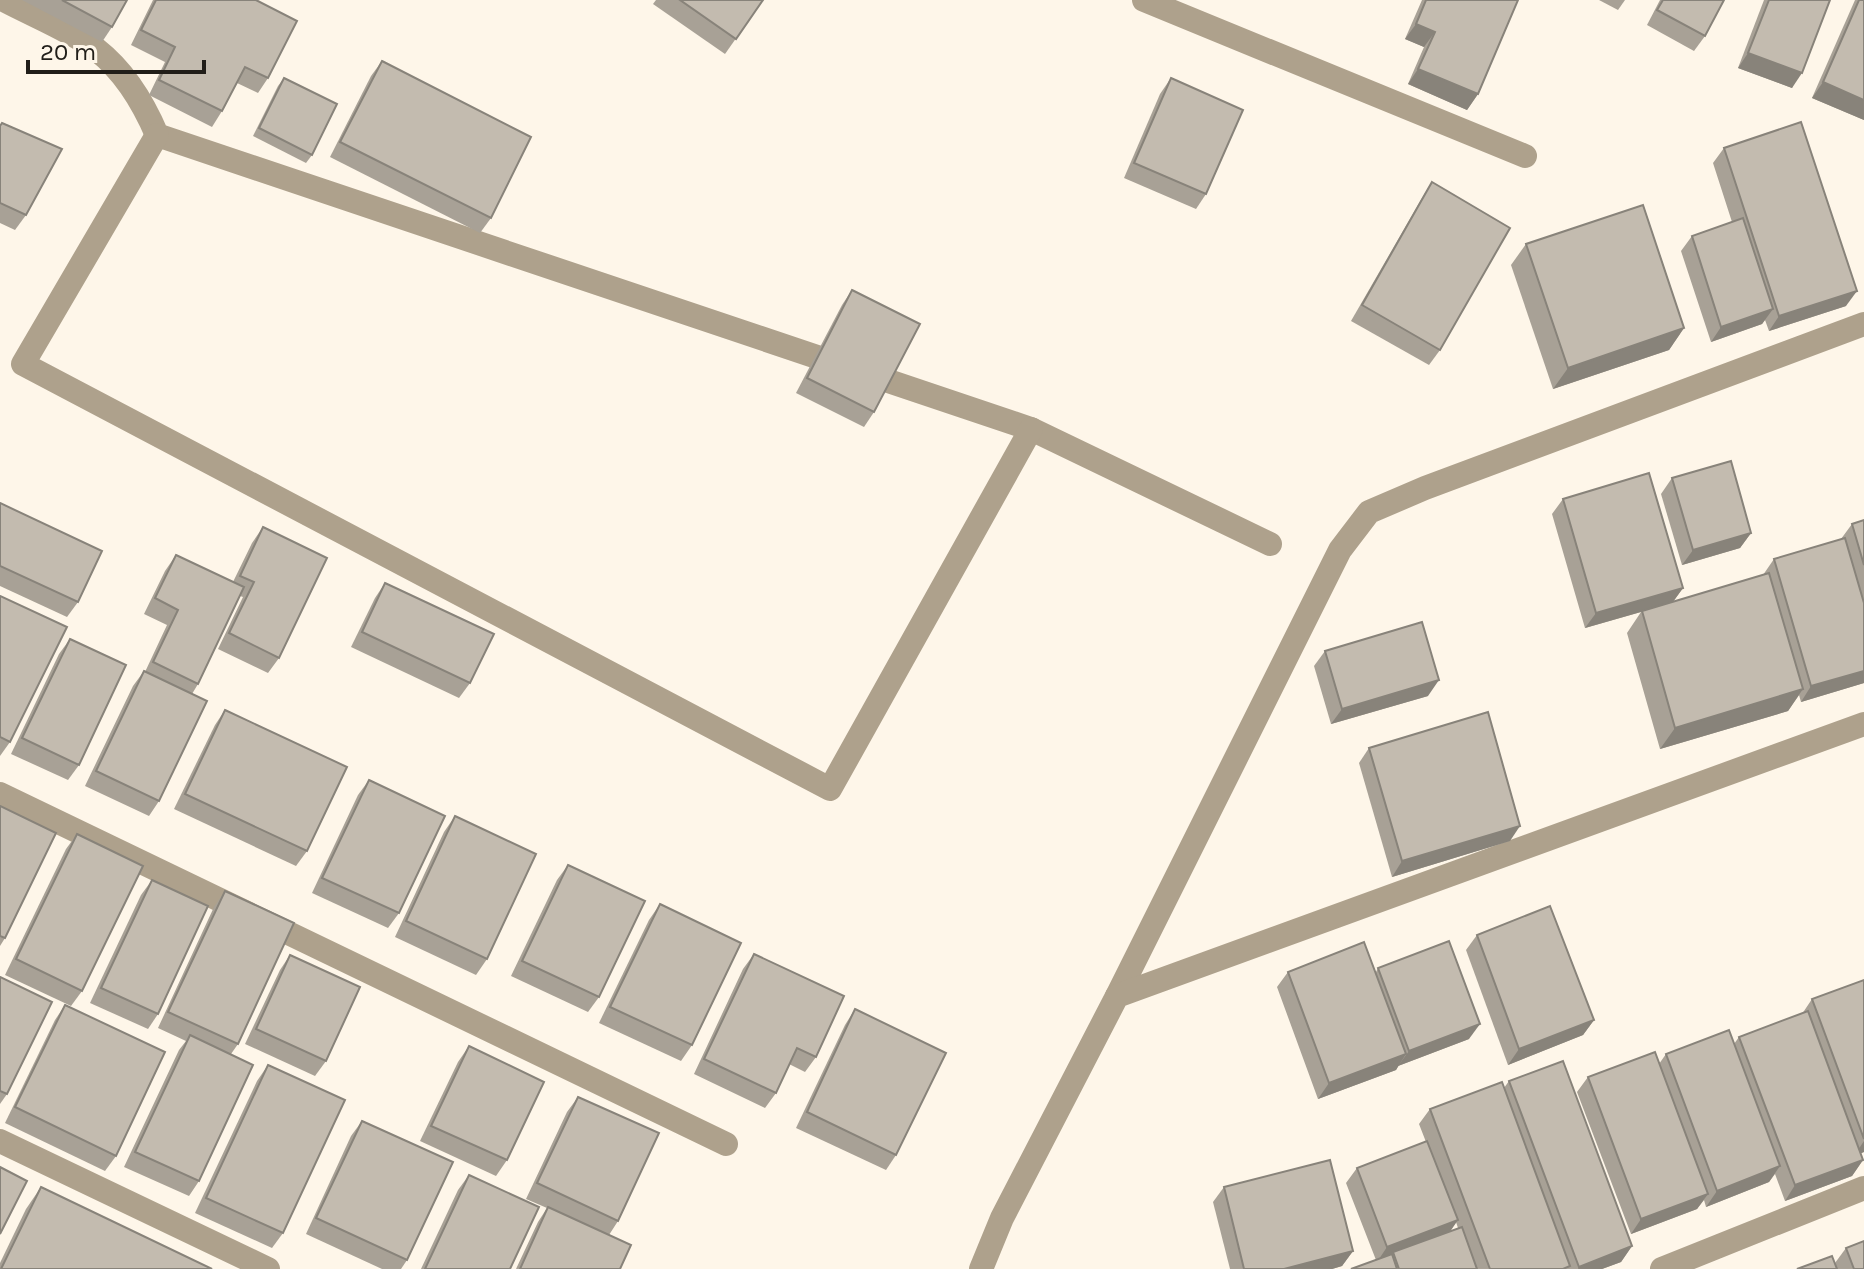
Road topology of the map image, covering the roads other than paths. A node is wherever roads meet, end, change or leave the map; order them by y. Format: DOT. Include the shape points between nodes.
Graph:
graph roads {
  1 [pos="4,0"];
  2 [pos="1144,0"];
  3 [pos="157,135"];
  4 [pos="1525,156"];
  5 [pos="1864,324"];
  6 [pos="1031,429"];
  7 [pos="1270,544"];
  8 [pos="1864,724"];
  9 [pos="0,794"];
  10 [pos="1117,996"];
  11 [pos="0,1141"];
  12 [pos="726,1144"];
  13 [pos="1864,1188"];
  14 [pos="268,1269"];
  15 [pos="981,1269"];
  16 [pos="1662,1269"];
  1 -- 3 [label="street" via="96,49 144,103"];
  2 -- 4 [label="street"];
  3 -- 6 [label="street"];
  3 -- 6 [label="street" via="23,364 830,789"];
  5 -- 10 [label="street" via="1369,512 1340,550"];
  6 -- 7 [label="street"];
  8 -- 10 [label="street"];
  9 -- 12 [label="street"];
  10 -- 15 [label="street"];
  11 -- 14 [label="street"];
  13 -- 16 [label="street"];
}
